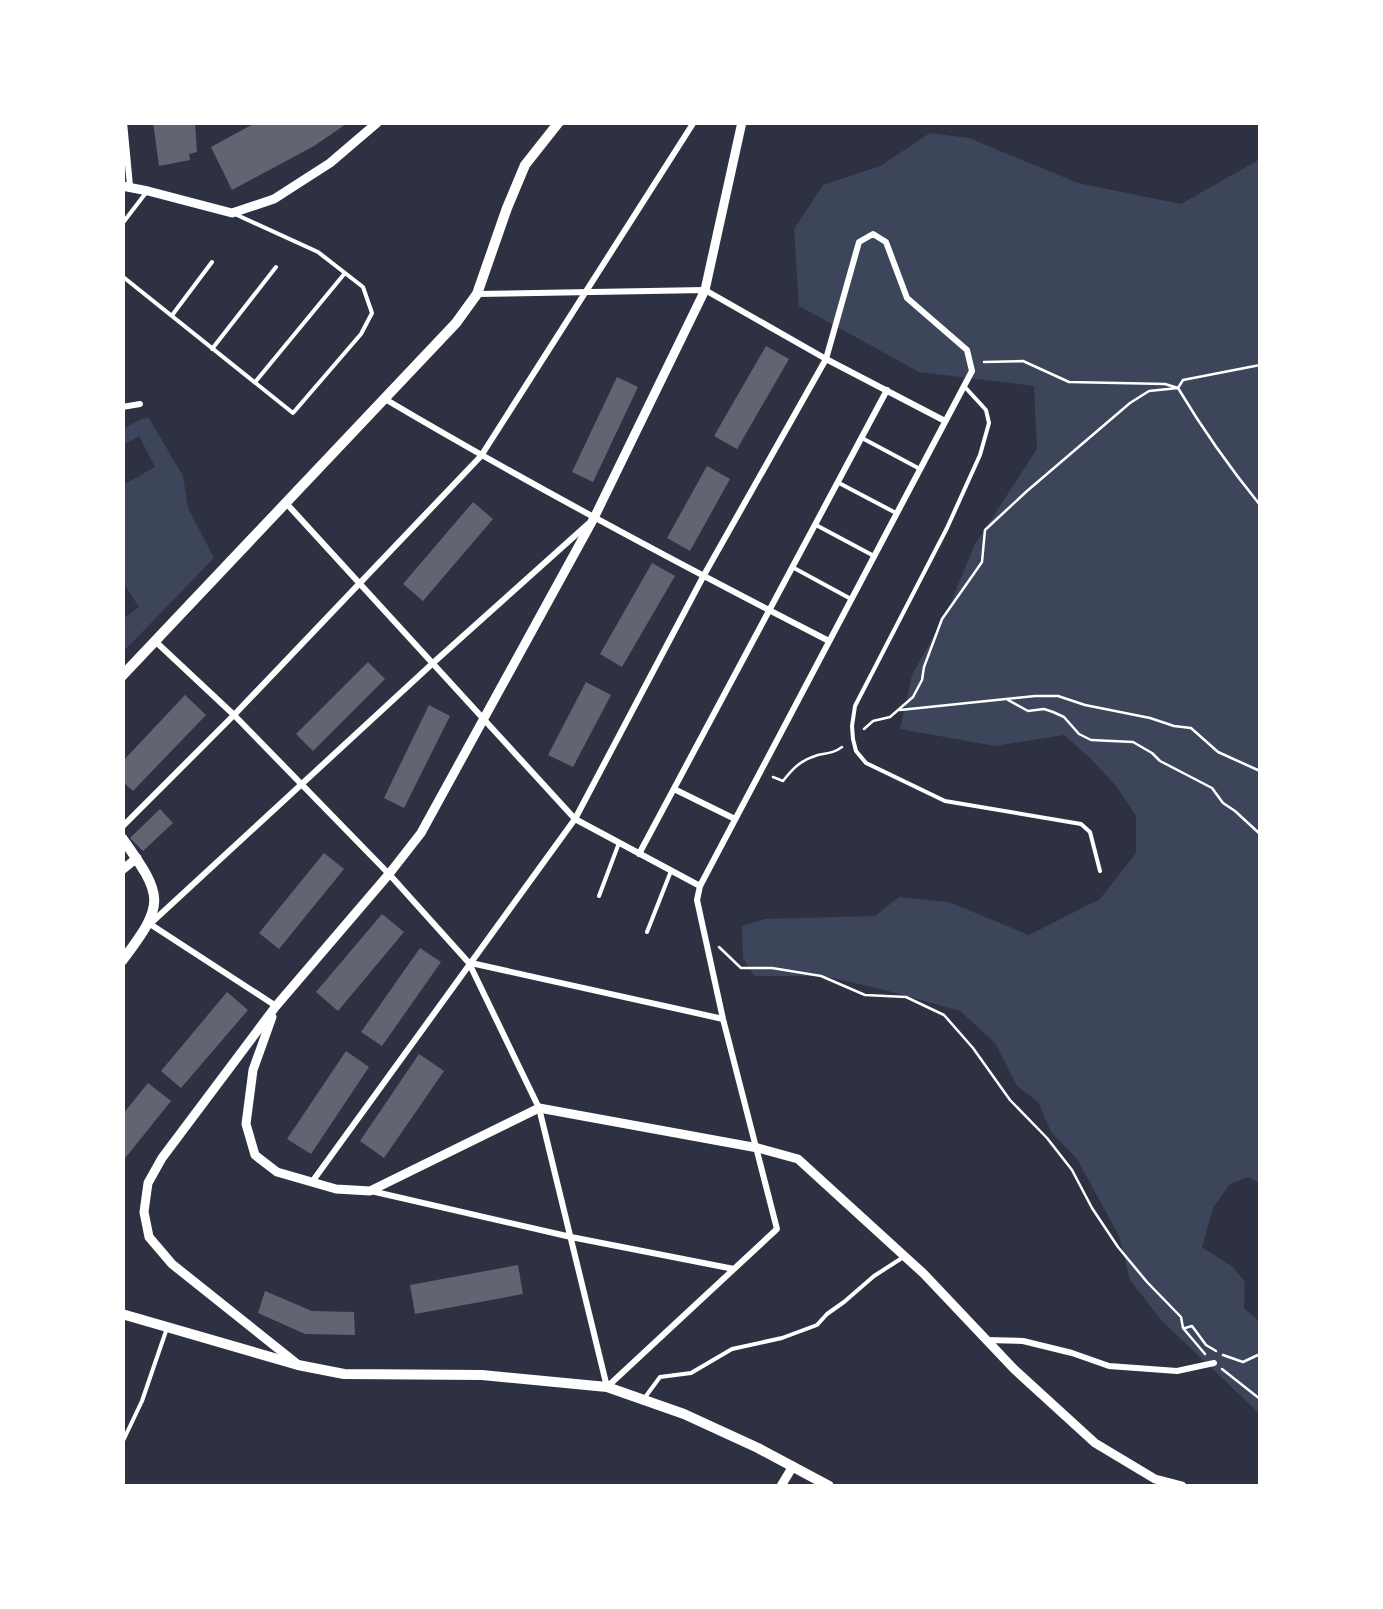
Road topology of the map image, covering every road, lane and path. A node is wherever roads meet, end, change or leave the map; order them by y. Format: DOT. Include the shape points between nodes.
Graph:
graph roads {
  1 [pos="124,122"];
  2 [pos="378,122"];
  3 [pos="559,122"];
  4 [pos="694,122"];
  5 [pos="742,122"];
  6 [pos="126,186"];
  7 [pos="148,190"];
  8 [pos="232,213"];
  9 [pos="122,224"];
  10 [pos="212,262"];
  11 [pos="276,268"];
  12 [pos="345,273"];
  13 [pos="122,276"];
  14 [pos="588,290"];
  15 [pos="705,290"];
  16 [pos="478,294"];
  17 [pos="172,316"];
  18 [pos="212,349"];
  19 [pos="826,359"];
  20 [pos="970,362"];
  21 [pos="1260,365"];
  22 [pos="255,382"];
  23 [pos="964,386"];
  24 [pos="1178,388"];
  25 [pos="886,390"];
  26 [pos="385,398"];
  27 [pos="140,404"];
  28 [pos="122,406"];
  29 [pos="945,421"];
  30 [pos="861,438"];
  31 [pos="481,456"];
  32 [pos="920,468"];
  33 [pos="838,482"];
  34 [pos="286,503"];
  35 [pos="1260,505"];
  36 [pos="896,513"];
  37 [pos="594,518"];
  38 [pos="815,524"];
  39 [pos="874,556"];
  40 [pos="792,566"];
  41 [pos="704,575"];
  42 [pos="358,584"];
  43 [pos="851,599"];
  44 [pos="769,610"];
  45 [pos="155,641"];
  46 [pos="829,641"];
  47 [pos="432,663"];
  48 [pos="122,676"];
  49 [pos="1007,699"];
  50 [pos="898,710"];
  51 [pos="234,716"];
  52 [pos="484,719"];
  53 [pos="853,739"];
  54 [pos="1260,770"];
  55 [pos="760,772"];
  56 [pos="300,785"];
  57 [pos="674,788"];
  58 [pos="575,819"];
  59 [pos="736,819"];
  60 [pos="122,826"];
  61 [pos="1260,834"];
  62 [pos="122,838"];
  63 [pos="618,842"];
  64 [pos="639,854"];
  65 [pos="137,858"];
  66 [pos="122,870"];
  67 [pos="671,871"];
  68 [pos="1100,871"];
  69 [pos="390,874"];
  70 [pos="700,886"];
  71 [pos="599,896"];
  72 [pos="150,924"];
  73 [pos="647,932"];
  74 [pos="704,932"];
  75 [pos="122,961"];
  76 [pos="470,963"];
  77 [pos="276,1006"];
  78 [pos="724,1018"];
  79 [pos="539,1108"];
  80 [pos="758,1148"];
  81 [pos="312,1182"];
  82 [pos="370,1191"];
  83 [pos="571,1237"];
  84 [pos="904,1256"];
  85 [pos="734,1268"];
  86 [pos="122,1314"];
  87 [pos="167,1327"];
  88 [pos="1184,1328"];
  89 [pos="986,1340"];
  90 [pos="1260,1354"];
  91 [pos="1214,1363"];
  92 [pos="298,1365"];
  93 [pos="607,1387"];
  94 [pos="1260,1398"];
  95 [pos="644,1400"];
  96 [pos="122,1442"];
  97 [pos="793,1466"];
  98 [pos="781,1486"];
  99 [pos="829,1486"];
  100 [pos="1182,1486"];
  1 -- 6 [label="street"];
  2 -- 8 [label="street" via="274,199"];
  3 -- 16 [label="main road" via="526,165"];
  4 -- 14 [label="street"];
  5 -- 15 [label="street"];
  6 -- 7 [label="street"];
  7 -- 8 [label="street"];
  7 -- 9 [label="lane"];
  8 -- 12 [label="lane" via="318,252"];
  10 -- 17 [label="lane"];
  11 -- 18 [label="lane"];
  12 -- 22 [label="lane"];
  12 -- 22 [label="lane" via="364,287 372,313 361,334 293,413"];
  13 -- 17 [label="lane"];
  14 -- 15 [label="street"];
  14 -- 16 [label="street"];
  14 -- 31 [label="street"];
  15 -- 19 [label="street"];
  15 -- 37 [label="street"];
  16 -- 26 [label="main road"];
  17 -- 18 [label="lane"];
  18 -- 22 [label="lane"];
  19 -- 20 [label="street" via="859,242 874,234 886,242 907,298 967,350"];
  19 -- 25 [label="street"];
  19 -- 41 [label="street"];
  20 -- 23 [label="street"];
  20 -- 24 [label="path" via="1023,361 1070,382"];
  21 -- 24 [label="path" via="1183,380"];
  23 -- 29 [label="street"];
  23 -- 53 [label="lane" via="986,410 980,455 855,706"];
  24 -- 35 [label="path"];
  24 -- 50 [label="path" via="1149,390 1130,403 985,530 982,562 942,619 913,698"];
  25 -- 29 [label="street"];
  25 -- 30 [label="street"];
  26 -- 31 [label="street"];
  26 -- 34 [label="main road"];
  27 -- 28 [label="street"];
  29 -- 32 [label="street"];
  30 -- 32 [label="lane"];
  30 -- 33 [label="street"];
  31 -- 37 [label="street"];
  31 -- 42 [label="street"];
  32 -- 36 [label="street"];
  33 -- 36 [label="lane"];
  33 -- 38 [label="street"];
  34 -- 42 [label="street"];
  34 -- 45 [label="main road"];
  36 -- 39 [label="street"];
  37 -- 41 [label="street"];
  37 -- 47 [label="street"];
  37 -- 52 [label="street"];
  38 -- 39 [label="lane"];
  38 -- 40 [label="street"];
  39 -- 43 [label="street"];
  40 -- 43 [label="lane"];
  40 -- 44 [label="street"];
  41 -- 44 [label="street"];
  41 -- 58 [label="street"];
  42 -- 47 [label="street"];
  42 -- 51 [label="street"];
  43 -- 46 [label="street"];
  44 -- 46 [label="street"];
  44 -- 57 [label="street"];
  45 -- 48 [label="main road"];
  45 -- 51 [label="street"];
  46 -- 55 [label="street"];
  47 -- 52 [label="street"];
  47 -- 56 [label="street"];
  49 -- 50 [label="path"];
  49 -- 54 [label="path" via="1058,696 1191,728 1218,752"];
  49 -- 61 [label="path" via="1028,711 1064,717 1092,740 1134,742 1212,788"];
  50 -- 53 [label="path"];
  51 -- 56 [label="street"];
  51 -- 60 [label="street"];
  52 -- 58 [label="street"];
  52 -- 69 [label="street" via="421,833"];
  53 -- 55 [label="path" via="797,764 783,781"];
  53 -- 68 [label="lane" via="866,763 946,801 1082,824"];
  55 -- 59 [label="street"];
  56 -- 69 [label="street"];
  56 -- 72 [label="street"];
  57 -- 59 [label="street"];
  57 -- 64 [label="street"];
  58 -- 63 [label="street"];
  58 -- 76 [label="street"];
  59 -- 70 [label="street"];
  62 -- 65 [label="main road"];
  63 -- 64 [label="street"];
  63 -- 71 [label="lane"];
  64 -- 67 [label="street"];
  65 -- 66 [label="street"];
  65 -- 72 [label="main road" via="155,900"];
  67 -- 70 [label="street"];
  67 -- 73 [label="lane"];
  69 -- 76 [label="street"];
  69 -- 77 [label="street"];
  70 -- 74 [label="street"];
  72 -- 75 [label="main road"];
  72 -- 77 [label="street"];
  74 -- 78 [label="street"];
  74 -- 88 [label="path" via="741,968 822,976 865,995 906,997 944,1015 1064,1159 1118,1247"];
  76 -- 78 [label="street"];
  76 -- 79 [label="street"];
  76 -- 81 [label="street"];
  77 -- 81 [label="street" via="252,1070 246,1124 255,1156 278,1172"];
  77 -- 92 [label="street" via="162,1158 148,1183 144,1212 149,1237 172,1264"];
  78 -- 80 [label="street"];
  79 -- 80 [label="street"];
  79 -- 82 [label="street"];
  79 -- 83 [label="street"];
  80 -- 84 [label="street" via="798,1159"];
  80 -- 85 [label="street" via="777,1228"];
  81 -- 82 [label="street"];
  82 -- 83 [label="street"];
  83 -- 85 [label="street"];
  83 -- 93 [label="street"];
  84 -- 89 [label="street"];
  84 -- 95 [label="lane" via="817,1325 732,1348 692,1373 660,1377"];
  85 -- 93 [label="street"];
  86 -- 87 [label="main road"];
  87 -- 92 [label="main road"];
  87 -- 96 [label="lane"];
  88 -- 90 [label="path" via="1192,1326 1206,1345 1229,1358 1244,1362"];
  88 -- 91 [label="path"];
  89 -- 91 [label="street" via="1022,1341 1108,1366 1177,1371"];
  89 -- 100 [label="street" via="1095,1443 1155,1479"];
  91 -- 94 [label="path"];
  92 -- 93 [label="main road" via="344,1374 482,1375"];
  93 -- 95 [label="main road"];
  95 -- 97 [label="main road"];
  97 -- 98 [label="street"];
  97 -- 99 [label="main road"];
}
